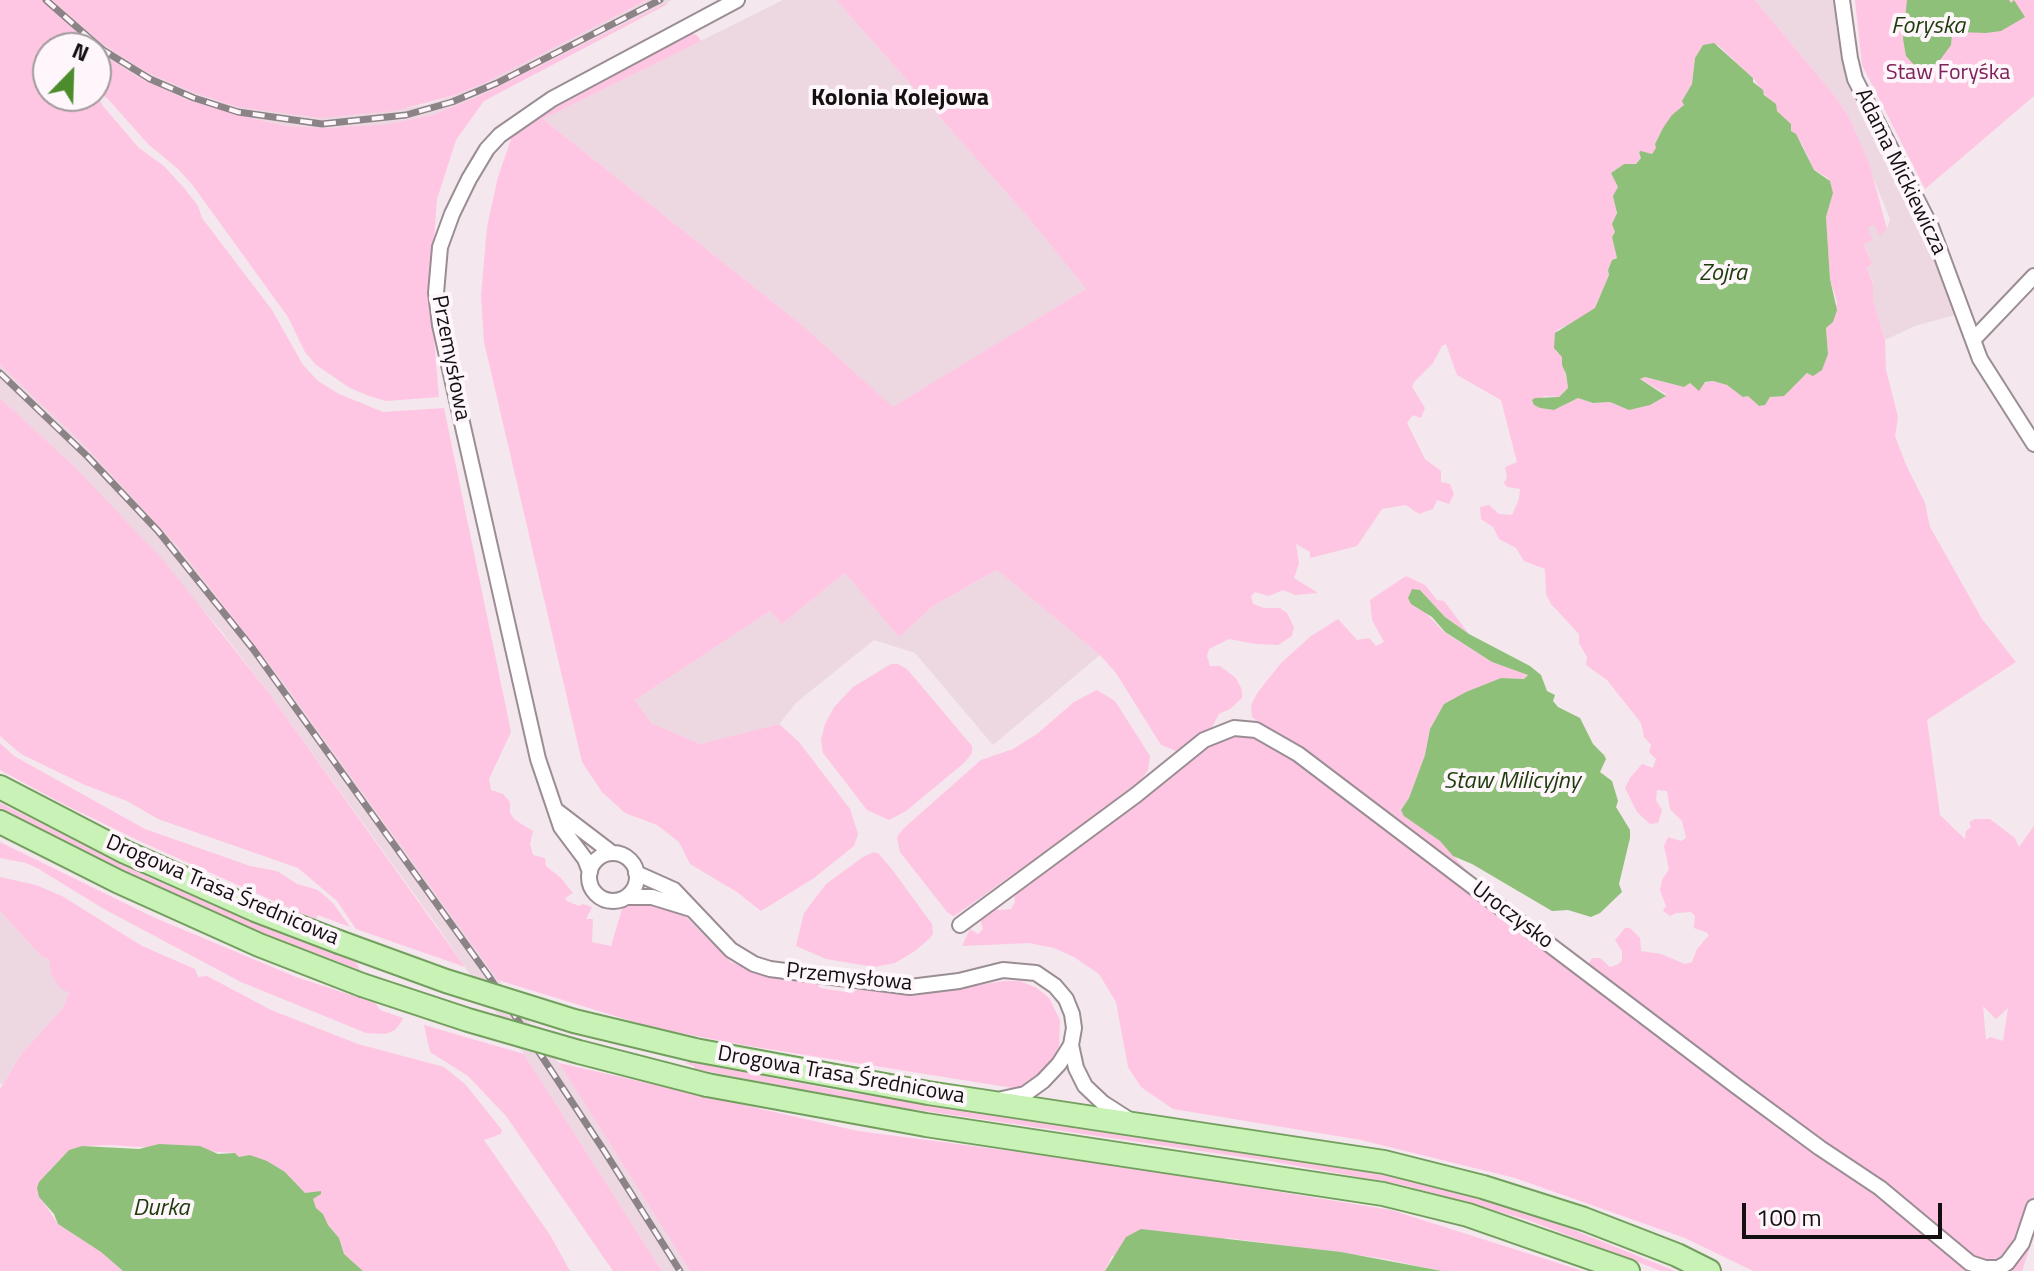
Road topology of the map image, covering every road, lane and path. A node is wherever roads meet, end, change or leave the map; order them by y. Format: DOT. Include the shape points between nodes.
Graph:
graph roads {
  1 [pos="737,0"];
  2 [pos="1842,0"];
  3 [pos="2034,276"];
  4 [pos="1973,340"];
  5 [pos="2034,444"];
  6 [pos="0,787"];
  7 [pos="557,811"];
  8 [pos="0,822"];
  9 [pos="612,853"];
  10 [pos="590,872"];
  11 [pos="636,873"];
  12 [pos="627,897"];
  13 [pos="691,909"];
  14 [pos="960,925"];
  15 [pos="1071,1045"];
  16 [pos="990,1102"];
  17 [pos="1135,1123"];
  18 [pos="2034,1207"];
  19 [pos="1628,1271"];
  20 [pos="1709,1271"];
  1 -- 7 [label="street, Przemysłowa" via="552,99 500,135 469,179 440,247 440,325 538,759"];
  2 -- 4 [label="street, Adama Mickiewicza" via="1855,79 1931,227"];
  3 -- 4 [label="street"];
  4 -- 5 [label="street, Adama Mickiewicza"];
  6 -- 16 [label="main road, Drogowa Trasa Średnicowa, bridge" via="125,852 255,910 446,981 574,1021 695,1050"];
  7 -- 9 [label="street"];
  7 -- 10 [label="street, Przemysłowa" via="561,827"];
  8 -- 19 [label="main road, Drogowa Trasa Średnicowa, bridge" via="259,945 362,985 579,1052 707,1085 926,1125 1383,1194 1468,1215"];
  9 -- 10 [label="street" via="598,859"];
  9 -- 11 [label="street" via="628,859"];
  10 -- 12 [label="street" via="591,887 600,898"];
  11 -- 12 [label="street"];
  11 -- 13 [label="street, Przemysłowa" via="674,890"];
  12 -- 13 [label="street, Przemysłowa" via="652,897"];
  13 -- 15 [label="street, Przemysłowa" via="731,950 770,969 910,987 1003,970 1036,973 1066,999 1074,1028"];
  14 -- 18 [label="street, Uroczysko" via="1204,740 1234,728 1256,730 1298,754 1748,1095 1880,1188 1970,1263 1985,1268 2007,1263 2022,1243"];
  15 -- 16 [label="street" via="1059,1064 1025,1094"];
  15 -- 17 [label="street, Przemysłowa" via="1085,1086"];
  16 -- 17 [label="main road, Drogowa Trasa Średnicowa"];
  17 -- 20 [label="main road, Drogowa Trasa Średnicowa" via="1398,1165 1584,1219"];
}
